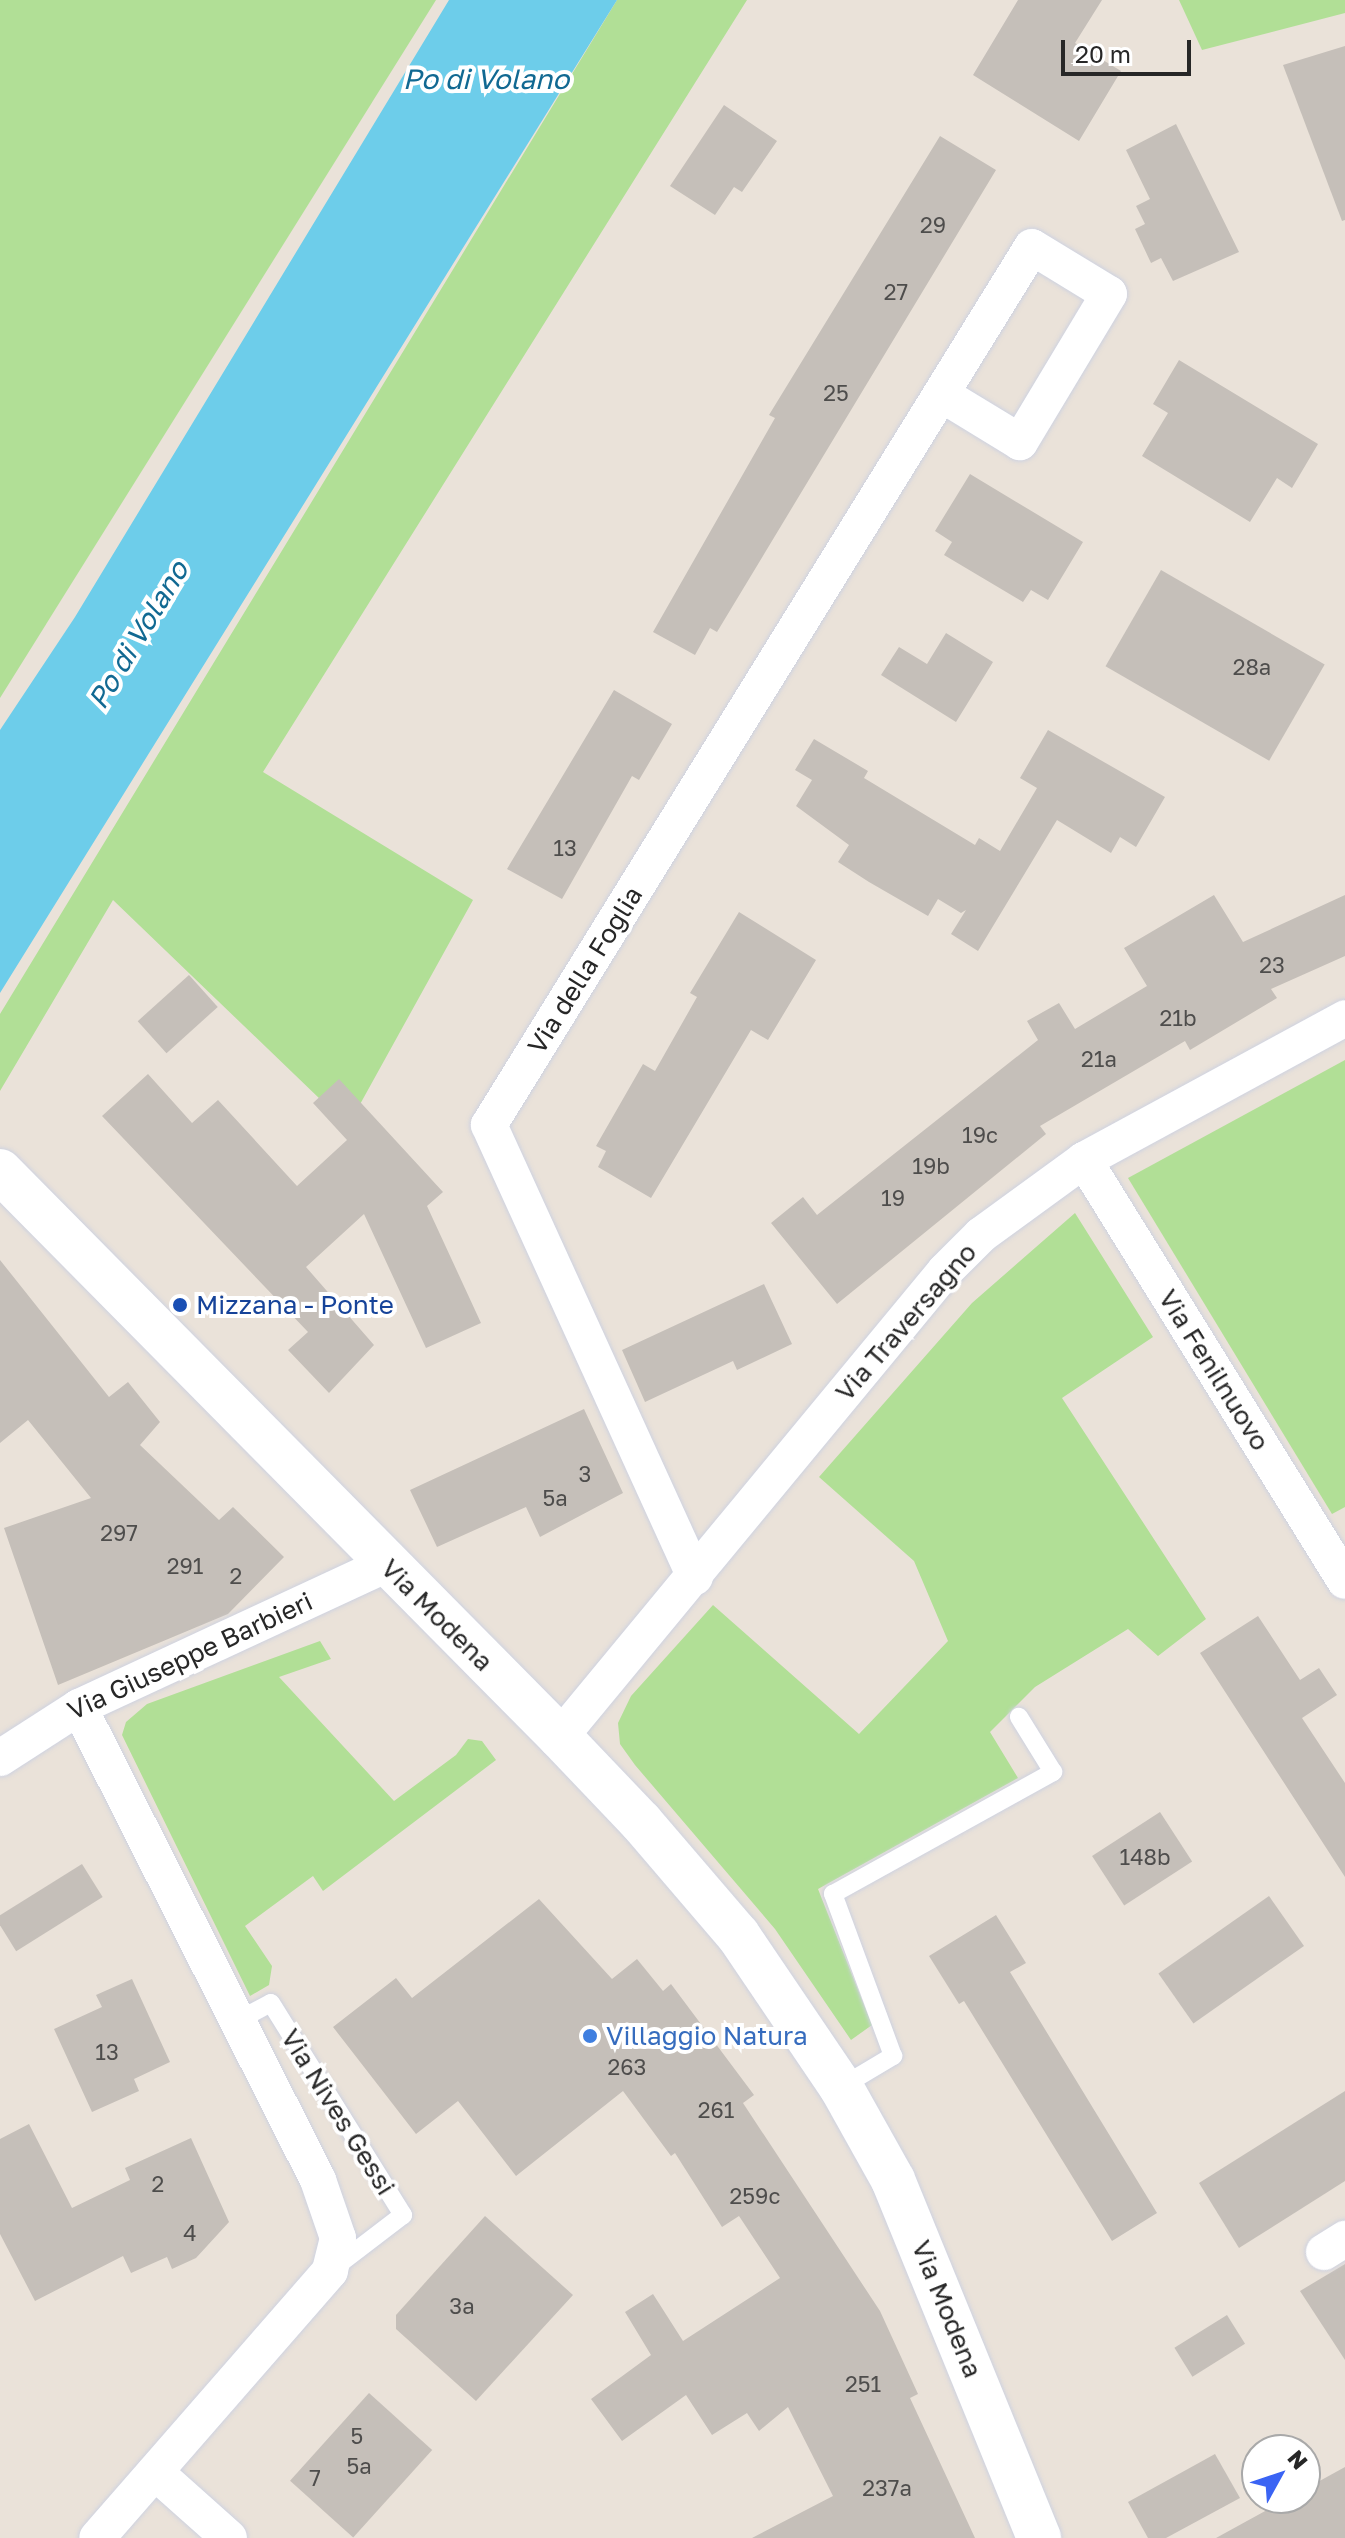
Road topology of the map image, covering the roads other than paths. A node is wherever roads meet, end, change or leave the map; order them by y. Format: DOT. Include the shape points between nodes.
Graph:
graph roads {
  1 [pos="941,394"];
  2 [pos="1345,1018"];
  3 [pos="1084,1160"];
  4 [pos="0,1171"];
  5 [pos="387,1564"];
  6 [pos="695,1577"];
  7 [pos="1345,1581"];
  8 [pos="79,1707"];
  9 [pos="1019,1717"];
  10 [pos="560,1737"];
  11 [pos="0,1758"];
  12 [pos="237,2021"];
  13 [pos="841,2087"];
  14 [pos="330,2271"];
  15 [pos="155,2472"];
  16 [pos="97,2538"];
  17 [pos="229,2538"];
  18 [pos="1039,2538"];
  1 -- 1 [label="street, Via della Foglia" via="1032,247 1109,294 1020,442"];
  1 -- 6 [label="street, Via della Foglia" via="489,1125"];
  2 -- 3 [label="street, Via Traversagno"];
  3 -- 6 [label="street, Via Traversagno" via="981,1235 945,1271"];
  3 -- 7 [label="street, Via Fenilnuovo"];
  4 -- 5 [label="main road, Via Modena"];
  5 -- 8 [label="street, Via Giuseppe Barbieri"];
  5 -- 10 [label="main road, Via Modena"];
  6 -- 10 [label="street, Via Traversagno"];
  8 -- 11 [label="street, Via Giuseppe Barbieri"];
  8 -- 12 [label="street, Via Nives Gessi"];
  9 -- 13 [label="lane" via="1053,1772 833,1894 893,2056"];
  10 -- 13 [label="main road, Via Modena" via="703,1892"];
  12 -- 14 [label="street, Via Nives Gessi" via="329,2204 338,2238"];
  12 -- 14 [label="lane, Via Nives Gessi" via="271,2003 403,2215"];
  13 -- 18 [label="main road, Via Modena" via="915,2228"];
  14 -- 15 [label="street, Via Nives Gessi"];
  15 -- 16 [label="street, Via Nives Gessi"];
  15 -- 17 [label="street"];
}
